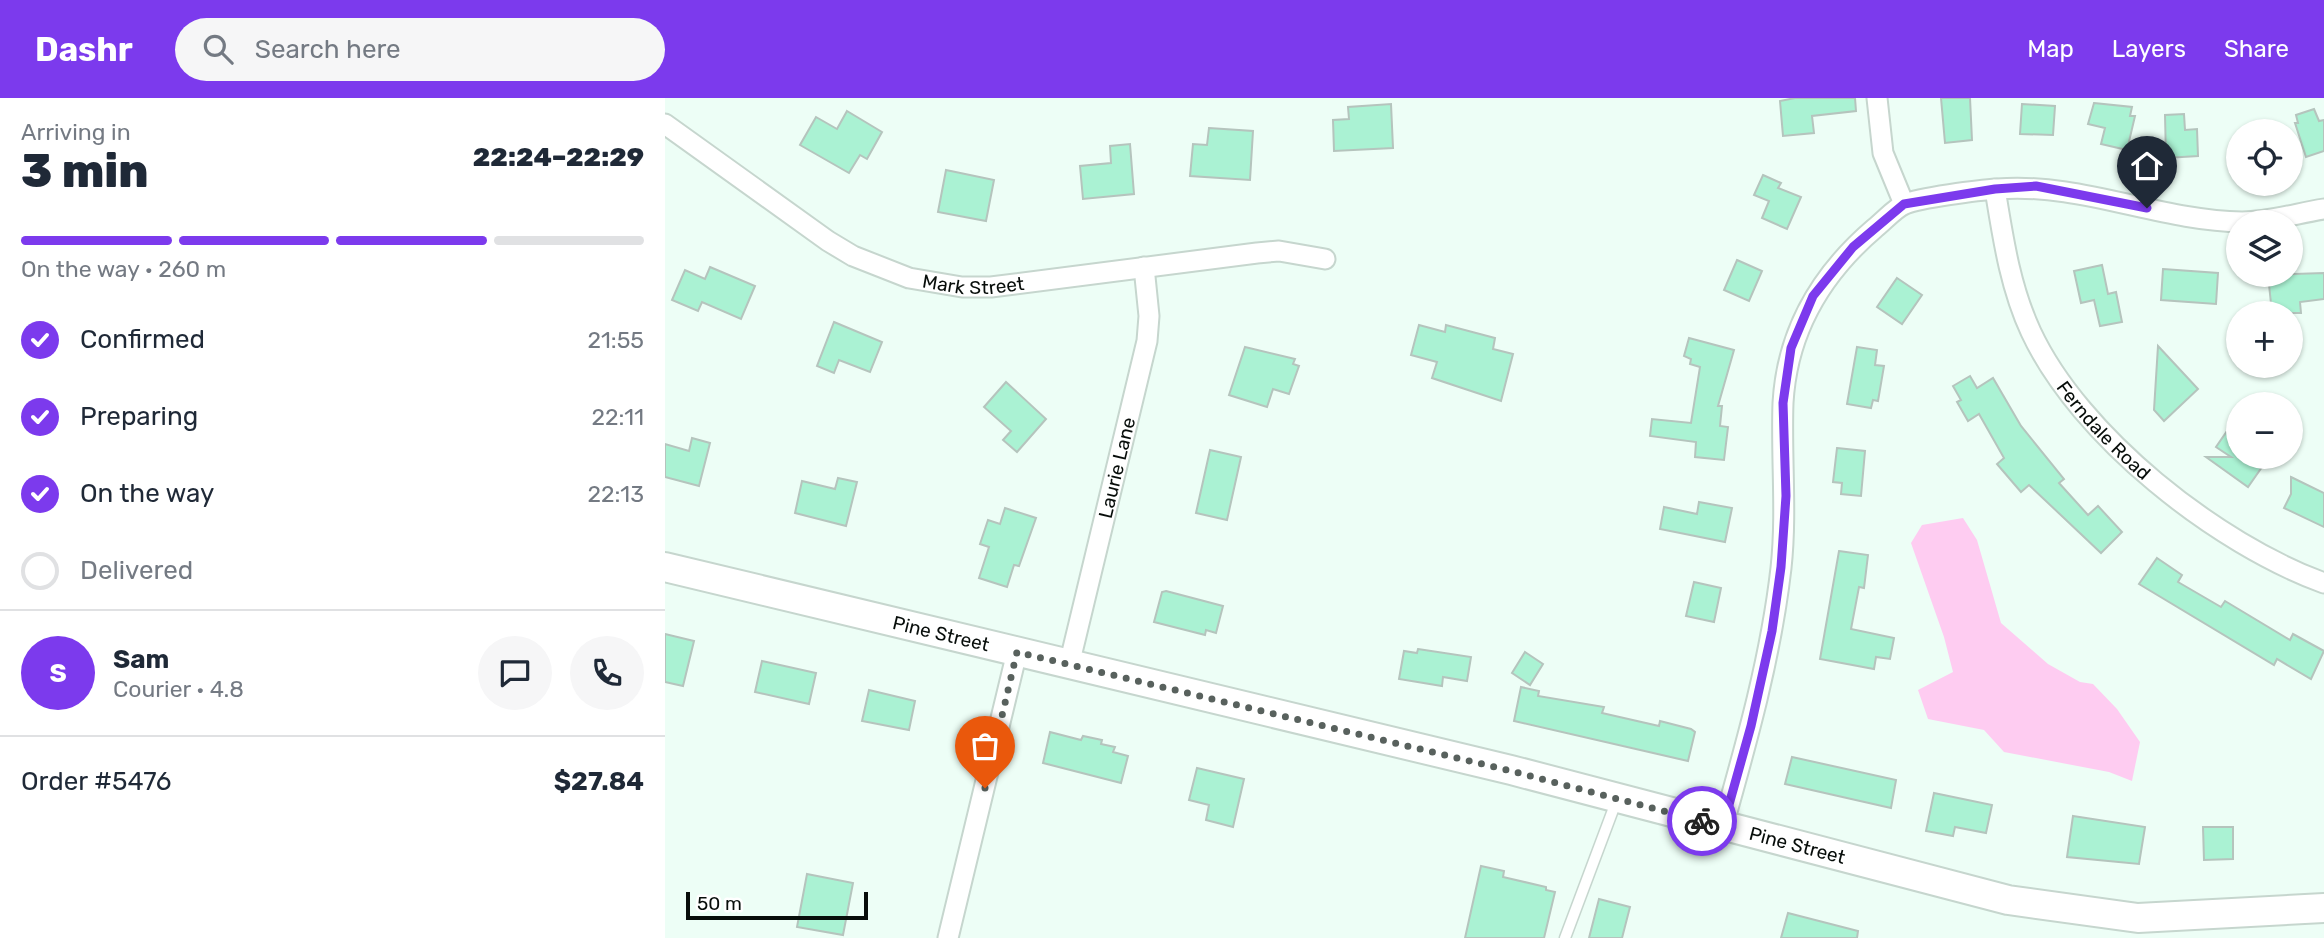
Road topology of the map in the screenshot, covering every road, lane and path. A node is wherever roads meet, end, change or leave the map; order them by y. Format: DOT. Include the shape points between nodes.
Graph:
graph roads {
  1 [pos="1877,98"];
  2 [pos="665,124"];
  3 [pos="1995,189"];
  4 [pos="1904,204"];
  5 [pos="2324,209"];
  6 [pos="1325,259"];
  7 [pos="1144,267"];
  8 [pos="665,567"];
  9 [pos="2324,583"];
  10 [pos="1017,652"];
  11 [pos="1069,665"];
  12 [pos="1617,798"];
  13 [pos="1723,826"];
  14 [pos="2324,908"];
  15 [pos="948,938"];
  16 [pos="1565,938"];
  1 -- 4 [label="street" via="1883,153"];
  2 -- 7 [label="street, Mark Street" via="828,241 880,269 909,278 991,287"];
  3 -- 4 [label="street"];
  3 -- 5 [label="street" via="2036,186 2243,222"];
  3 -- 9 [label="street, Ferndale Road" via="2012,284 2032,334 2074,401 2203,521"];
  4 -- 13 [label="street" via="1853,247 1813,296 1791,348 1783,403 1786,496 1772,631"];
  6 -- 7 [label="street, Mark Street" via="1279,251"];
  7 -- 11 [label="street, Laurie Lane" via="1147,341"];
  8 -- 10 [label="main road, Pine Street"];
  10 -- 11 [label="main road, Pine Street"];
  10 -- 15 [label="street"];
  11 -- 12 [label="main road, Pine Street"];
  12 -- 13 [label="main road, Pine Street"];
  12 -- 16 [label="lane"];
  13 -- 14 [label="main road, Pine Street" via="1977,893 2064,910 2138,918"];
}
